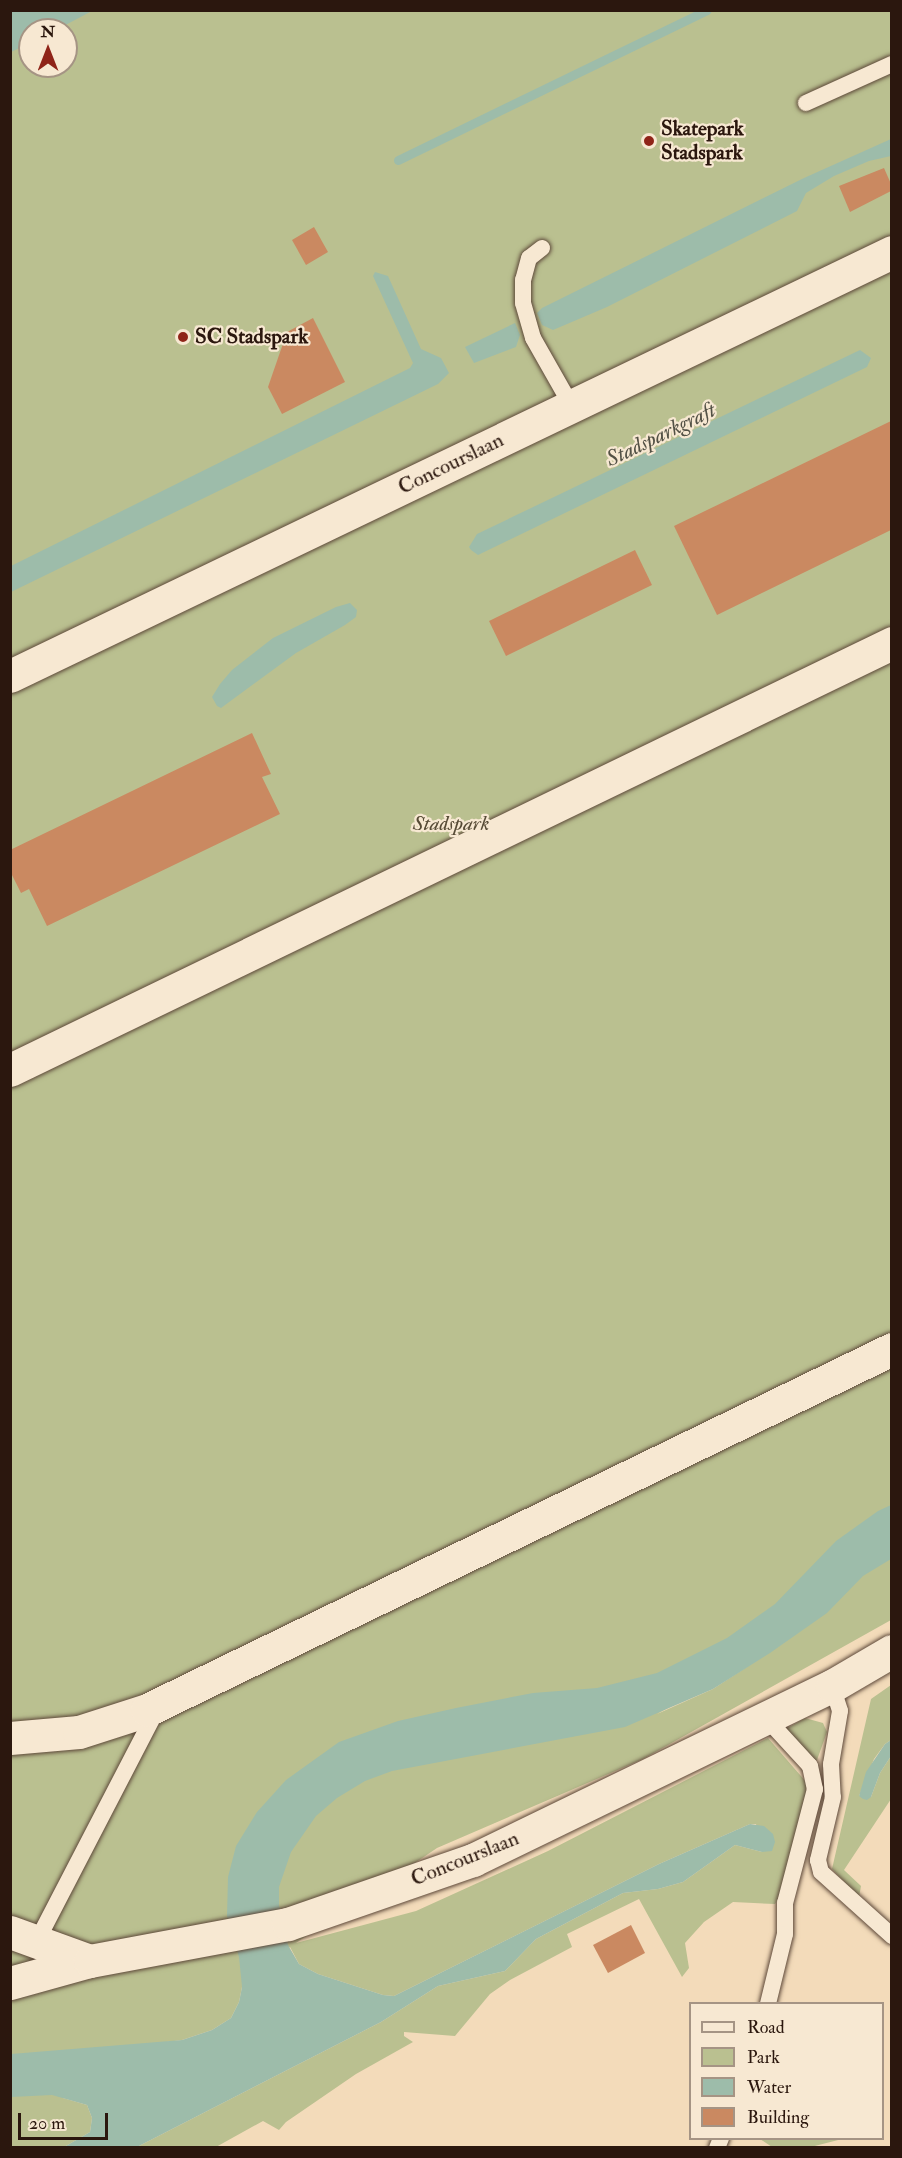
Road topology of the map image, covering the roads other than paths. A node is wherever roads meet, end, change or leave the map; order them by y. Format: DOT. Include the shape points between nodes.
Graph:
graph roads {
  1 [pos="891,64"];
  2 [pos="806,103"];
  3 [pos="542,248"];
  4 [pos="891,252"];
  5 [pos="571,405"];
  6 [pos="891,643"];
  7 [pos="10,676"];
  8 [pos="10,1070"];
  9 [pos="891,1349"];
  10 [pos="891,1651"];
  11 [pos="832,1686"];
  12 [pos="160,1704"];
  13 [pos="766,1718"];
  14 [pos="10,1738"];
  15 [pos="891,1936"];
  16 [pos="24,1937"];
  17 [pos="90,1961"];
  18 [pos="10,1983"];
  19 [pos="768,2002"];
  1 -- 2 [label="lane"];
  3 -- 5 [label="lane" via="529,258 523,303 533,338"];
  4 -- 5 [label="street, Concourslaan"];
  5 -- 7 [label="street, Concourslaan"];
  6 -- 8 [label="street"];
  9 -- 12 [label="street"];
  10 -- 11 [label="street, Concourslaan"];
  11 -- 13 [label="street, Concourslaan"];
  11 -- 15 [label="lane" via="840,1712 831,1764 833,1797 818,1860 821,1872"];
  12 -- 14 [label="street" via="79,1732"];
  12 -- 16 [label="lane"];
  13 -- 17 [label="street, Concourslaan" via="473,1860 288,1924"];
  13 -- 19 [label="lane" via="810,1766 814,1790 785,1903 785,1934"];
  16 -- 17 [label="street"];
  17 -- 18 [label="street, Concourslaan"];
}
